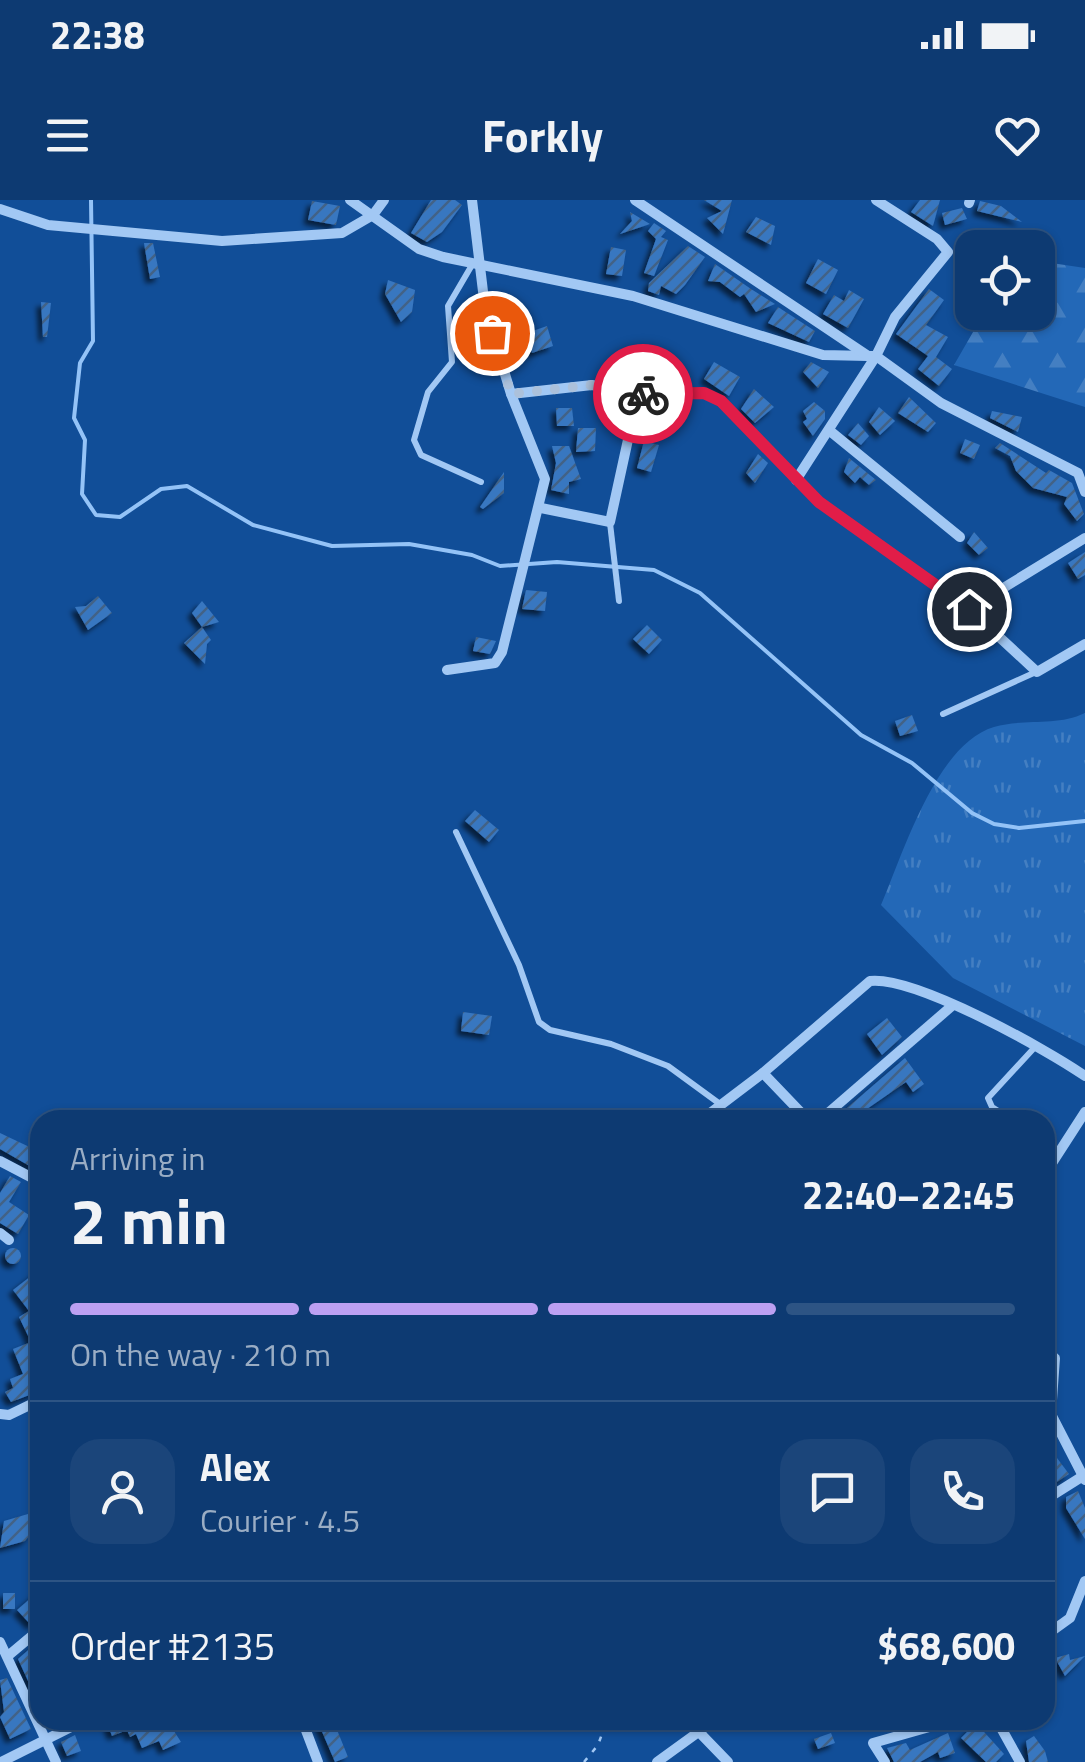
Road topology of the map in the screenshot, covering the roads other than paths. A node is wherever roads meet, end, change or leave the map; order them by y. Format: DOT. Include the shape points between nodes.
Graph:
graph roads {
  1 [pos="350,200"];
  2 [pos="384,200"];
  3 [pos="472,200"];
  4 [pos="635,200"];
  5 [pos="876,200"];
  6 [pos="0,209"];
  7 [pos="373,216"];
  8 [pos="476,266"];
  9 [pos="872,356"];
  10 [pos="511,394"];
  11 [pos="638,394"];
  12 [pos="830,431"];
  13 [pos="1082,473"];
  14 [pos="796,480"];
  15 [pos="481,482"];
  16 [pos="1085,492"];
  17 [pos="541,508"];
  18 [pos="610,522"];
  19 [pos="960,537"];
  20 [pos="1085,538"];
  21 [pos="620,601"];
  22 [pos="969,609"];
  23 [pos="1085,644"];
  24 [pos="447,670"];
  25 [pos="1037,672"];
  26 [pos="943,714"];
  27 [pos="456,832"];
  28 [pos="953,1005"];
  29 [pos="1035,1047"];
  30 [pos="763,1072"];
  31 [pos="1085,1076"];
  32 [pos="722,1104"];
  33 [pos="714,1110"];
  34 [pos="799,1110"];
  35 [pos="832,1110"];
  36 [pos="997,1110"];
  37 [pos="1085,1112"];
  38 [pos="1055,1158"];
  39 [pos="0,1161"];
  40 [pos="30,1177"];
  41 [pos="30,1405"];
  42 [pos="0,1414"];
  43 [pos="1055,1426"];
  44 [pos="1084,1478"];
  45 [pos="1055,1494"];
  46 [pos="1085,1581"];
  47 [pos="1055,1629"];
  48 [pos="30,1638"];
  49 [pos="0,1642"];
  50 [pos="8,1655"];
  51 [pos="30,1707"];
  52 [pos="40,1730"];
  53 [pos="64,1730"];
  54 [pos="305,1730"];
  55 [pos="702,1730"];
  56 [pos="896,1730"];
  57 [pos="1003,1730"];
  58 [pos="699,1732"];
  59 [pos="44,1740"];
  60 [pos="671,1758"];
  61 [pos="1,1762"];
  62 [pos="56,1762"];
  63 [pos="316,1762"];
  64 [pos="658,1762"];
  65 [pos="728,1762"];
  66 [pos="885,1762"];
  67 [pos="1020,1762"];
  1 -- 7 [label="street"];
  2 -- 7 [label="street"];
  3 -- 8 [label="street"];
  4 -- 9 [label="street"];
  5 -- 9 [label="street" via="948,252"];
  6 -- 7 [label="street" via="48,224 222,241 326,236"];
  7 -- 8 [label="street" via="419,249"];
  8 -- 9 [label="street" via="633,296 823,355"];
  8 -- 10 [label="street"];
  8 -- 15 [label="lane" via="448,306 452,362 428,392 414,440 421,455"];
  9 -- 12 [label="street"];
  9 -- 13 [label="street" via="941,403"];
  10 -- 11 [label="street" via="592,385"];
  10 -- 17 [label="street" via="545,479"];
  11 -- 14 [label="street" via="704,393 721,401"];
  11 -- 18 [label="street"];
  12 -- 14 [label="street"];
  12 -- 19 [label="street"];
  13 -- 16 [label="street"];
  14 -- 22 [label="street"];
  17 -- 18 [label="street"];
  17 -- 24 [label="street" via="502,652 494,662"];
  18 -- 21 [label="lane"];
  20 -- 22 [label="street"];
  22 -- 25 [label="street"];
  23 -- 25 [label="street"];
  25 -- 26 [label="lane"];
  27 -- 32 [label="lane" via="520,966 539,1022 668,1066"];
  28 -- 29 [label="street"];
  28 -- 30 [label="street" via="902,984 870,981"];
  28 -- 35 [label="street"];
  29 -- 31 [label="street"];
  29 -- 36 [label="lane" via="988,1098"];
  30 -- 32 [label="street"];
  30 -- 34 [label="street"];
  32 -- 33 [label="street"];
  37 -- 38 [label="street"];
  39 -- 40 [label="street"];
  41 -- 42 [label="street"];
  43 -- 44 [label="street"];
  44 -- 45 [label="street"];
  46 -- 47 [label="street" via="1070,1618"];
  48 -- 50 [label="street"];
  49 -- 50 [label="street"];
  50 -- 51 [label="street"];
  52 -- 59 [label="street"];
  53 -- 59 [label="street"];
  54 -- 63 [label="street"];
  55 -- 58 [label="street"];
  56 -- 66 [label="street" via="872,1742"];
  57 -- 67 [label="street"];
  58 -- 60 [label="street"];
  58 -- 65 [label="street"];
  59 -- 61 [label="street"];
  59 -- 62 [label="street"];
  60 -- 64 [label="street"];
}
